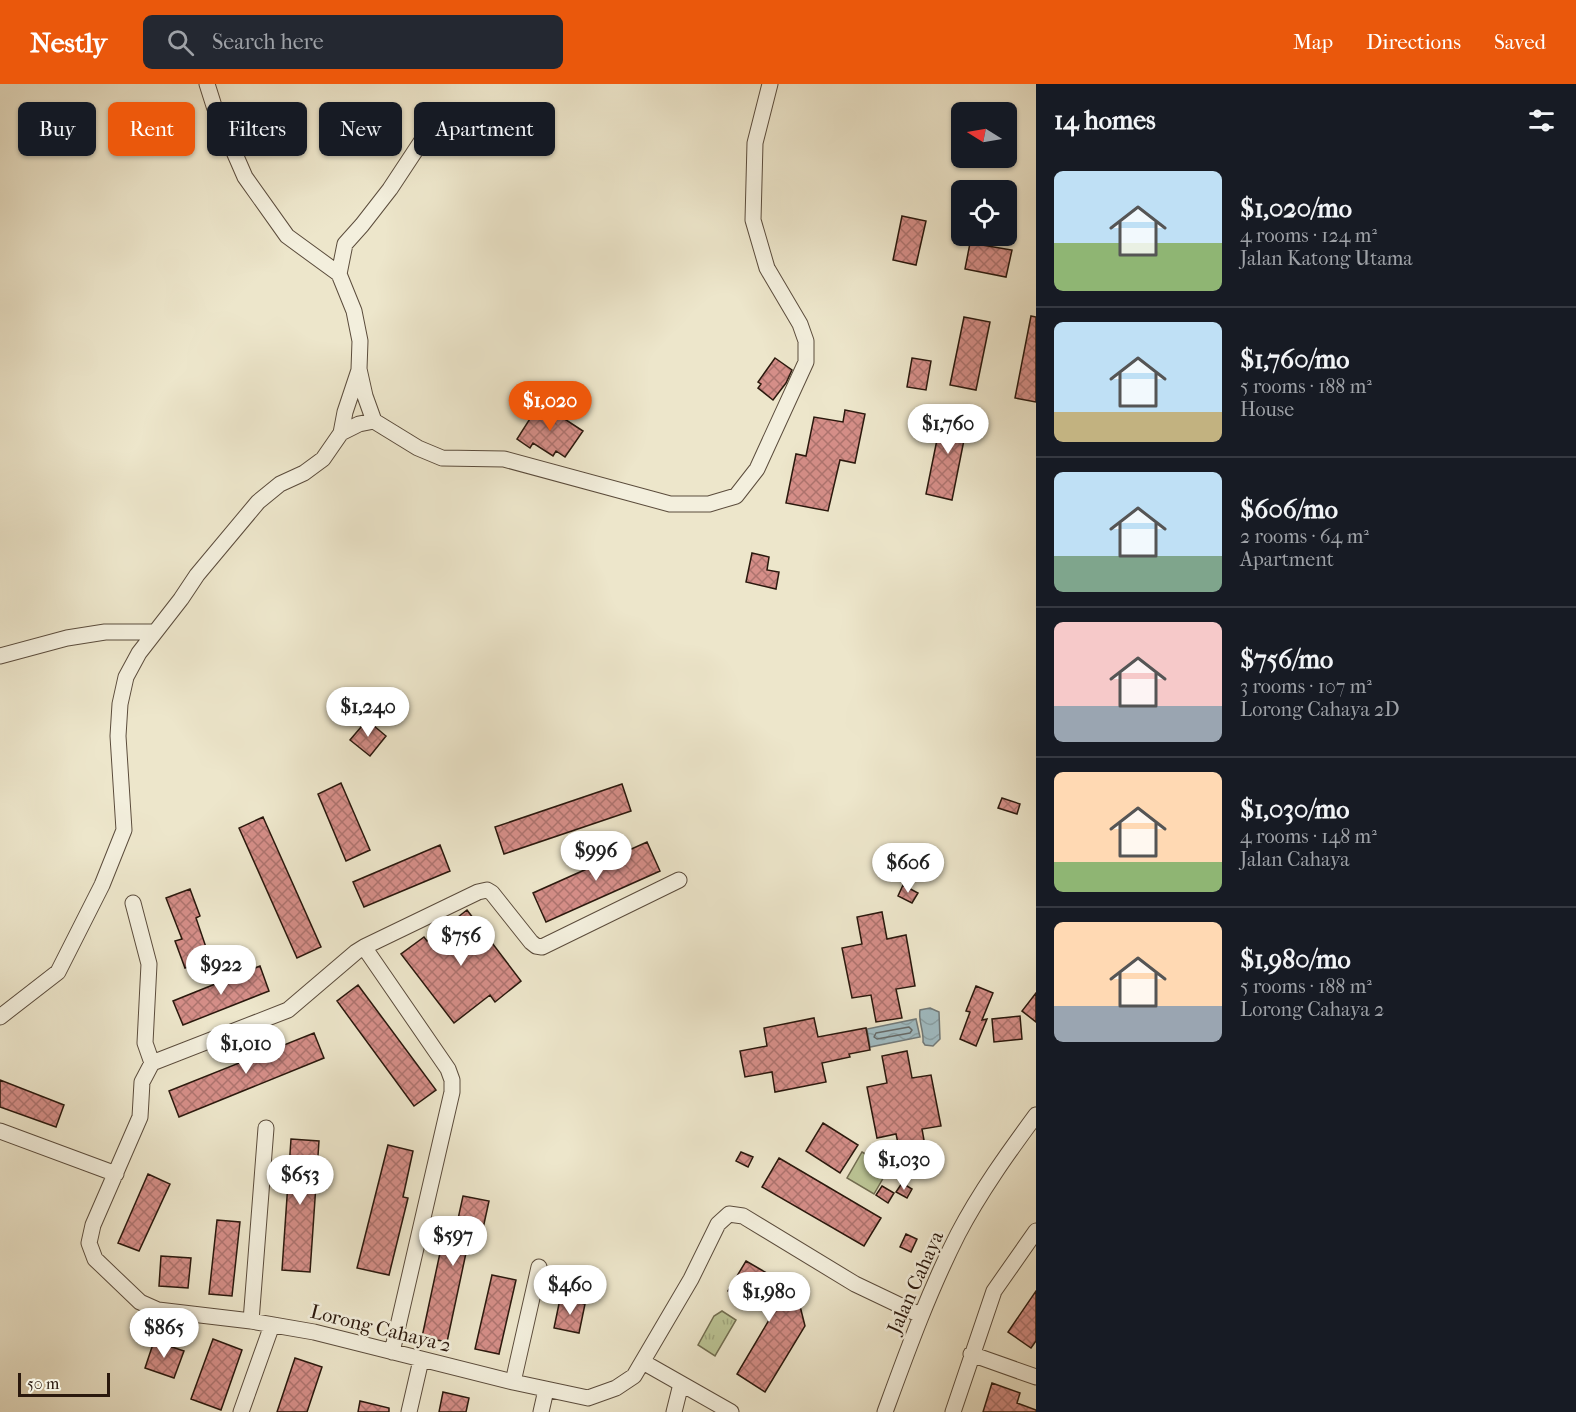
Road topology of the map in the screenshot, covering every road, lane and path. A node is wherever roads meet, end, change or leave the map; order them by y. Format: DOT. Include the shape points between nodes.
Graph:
graph roads {
  1 [pos="207,84"];
  2 [pos="770,84"];
  3 [pos="414,152"];
  4 [pos="339,274"];
  5 [pos="359,369"];
  6 [pos="374,421"];
  7 [pos="341,433"];
  8 [pos="155,632"];
  9 [pos="0,656"];
  10 [pos="679,880"];
  11 [pos="133,903"];
  12 [pos="364,947"];
  13 [pos="0,1017"];
  14 [pos="152,1063"];
  15 [pos="1036,1115"];
  16 [pos="266,1128"];
  17 [pos="0,1131"];
  18 [pos="116,1174"];
  19 [pos="1036,1231"];
  20 [pos="539,1267"];
  21 [pos="920,1315"];
  22 [pos="251,1321"];
  23 [pos="272,1324"];
  24 [pos="392,1352"];
  25 [pos="971,1354"];
  26 [pos="421,1360"];
  27 [pos="643,1362"];
  28 [pos="1036,1377"];
  29 [pos="513,1382"];
  30 [pos="681,1384"];
  31 [pos="546,1390"];
  32 [pos="241,1412"];
  33 [pos="409,1412"];
  34 [pos="541,1412"];
  35 [pos="674,1412"];
  36 [pos="731,1412"];
  37 [pos="885,1412"];
  38 [pos="953,1412"];
  1 -- 4 [label="street" via="245,177 287,236"];
  2 -- 6 [label="street" via="755,143 753,220 767,268 800,324 806,341 806,362 757,469 736,496 709,504 670,504 504,459 442,458"];
  3 -- 4 [label="street" via="345,244"];
  4 -- 5 [label="street" via="354,311 360,341"];
  5 -- 6 [label="street"];
  5 -- 7 [label="street"];
  6 -- 7 [label="street"];
  7 -- 8 [label="street" via="323,459 258,502"];
  8 -- 9 [label="street" via="105,632"];
  8 -- 13 [label="street" via="126,677 120,704 118,736 124,830 102,885 58,972"];
  10 -- 12 [label="street" via="542,947 531,942 487,890"];
  11 -- 14 [label="street" via="149,964 145,1043"];
  12 -- 14 [label="street" via="288,1010"];
  12 -- 24 [label="street" via="452,1080 439,1156"];
  14 -- 18 [label="street, Lorong Cahaya 2" via="142,1082 140,1117"];
  15 -- 21 [label="street, Jalan Cahaya" via="1002,1161 959,1233"];
  16 -- 22 [label="street"];
  17 -- 18 [label="street"];
  18 -- 22 [label="street, Lorong Cahaya 2" via="93,1225 89,1243 95,1259 140,1302 158,1310"];
  19 -- 25 [label="street" via="994,1291"];
  20 -- 29 [label="street"];
  21 -- 27 [label="street, Lorong Cahaya 2" via="855,1284 742,1216 729,1214 718,1224"];
  21 -- 37 [label="street, Jalan Cahaya"];
  22 -- 23 [label="street, Lorong Cahaya 2"];
  23 -- 24 [label="street, Lorong Cahaya 2"];
  23 -- 32 [label="street"];
  24 -- 26 [label="street, Lorong Cahaya 2"];
  25 -- 28 [label="street"];
  25 -- 38 [label="street"];
  26 -- 29 [label="street, Lorong Cahaya 2"];
  26 -- 33 [label="street"];
  27 -- 30 [label="street"];
  27 -- 31 [label="street, Lorong Cahaya 2" via="634,1376 616,1388 588,1398"];
  29 -- 31 [label="street, Lorong Cahaya 2"];
  30 -- 35 [label="street"];
  30 -- 36 [label="street"];
  31 -- 34 [label="street"];
}
